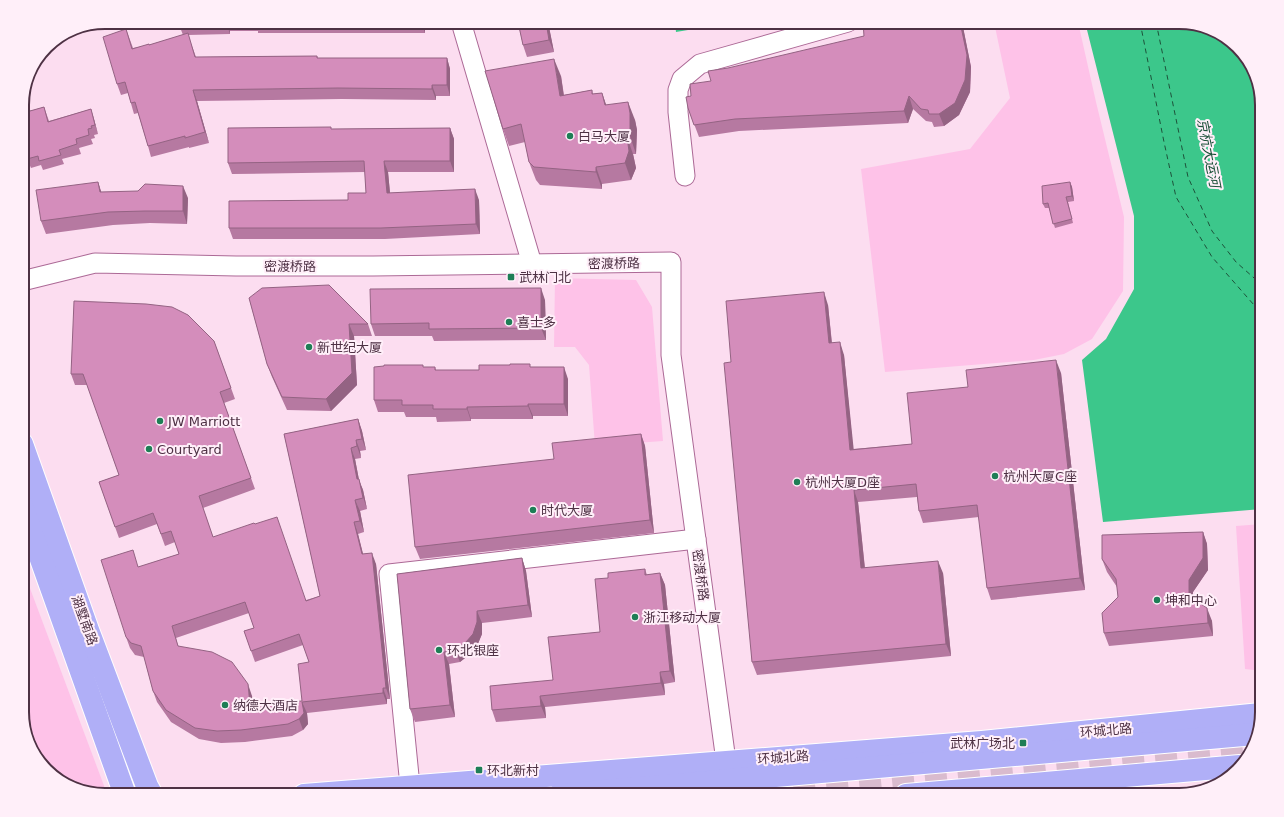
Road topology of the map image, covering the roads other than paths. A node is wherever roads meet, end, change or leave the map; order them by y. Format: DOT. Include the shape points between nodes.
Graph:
graph roads {
  1 [pos="463,29"];
  2 [pos="823,29"];
  3 [pos="685,176"];
  4 [pos="532,264"];
  5 [pos="29,279"];
  6 [pos="29,464"];
  7 [pos="29,526"];
  8 [pos="696,539"];
  9 [pos="1255,715"];
  10 [pos="1251,734"];
  11 [pos="1231,767"];
  12 [pos="723,779"];
  13 [pos="410,786"];
  14 [pos="123,788"];
  15 [pos="148,788"];
  16 [pos="386,788"];
  17 [pos="631,788"];
  18 [pos="987,788"];
  1 -- 4 [label="street"];
  2 -- 3 [label="street" via="700,64 682,79 678,97"];
  4 -- 5 [label="street, 密渡桥路" via="258,266 95,263"];
  4 -- 8 [label="street, 密渡桥路" via="671,262 671,355"];
  6 -- 15 [label="main road, 湖墅南路"];
  7 -- 14 [label="main road, 湖墅南路"];
  8 -- 12 [label="street, 密渡桥路"];
  8 -- 13 [label="street" via="389,574"];
  9 -- 12 [label="main road, 环城北路" via="982,742"];
  10 -- 12 [label="main road, 环城北路"];
  11 -- 18 [label="main road"];
  12 -- 13 [label="main road, 环城北路"];
  12 -- 17 [label="main road, 环城北路"];
  13 -- 16 [label="main road, 环城北路"];
}
